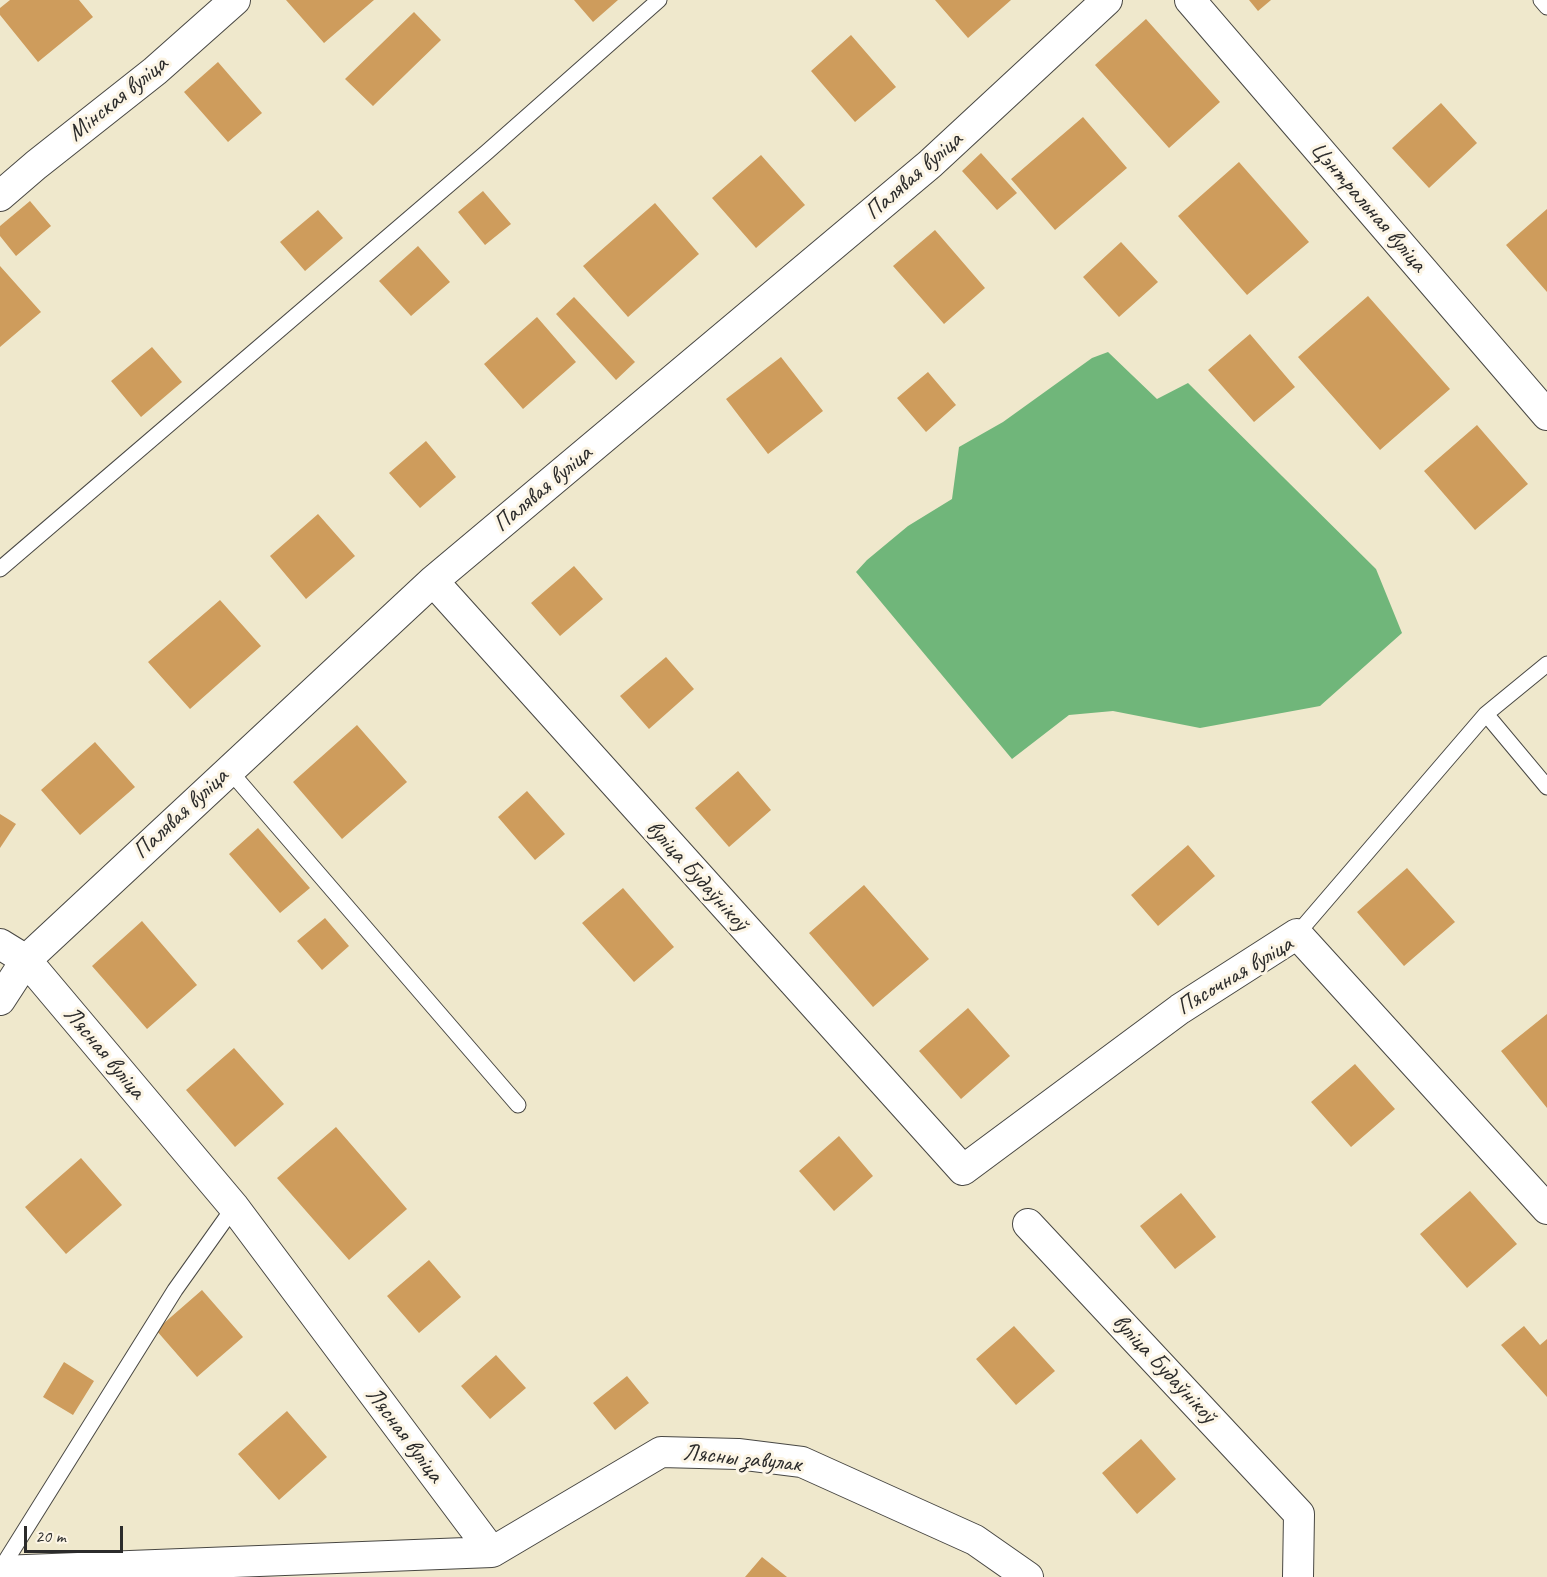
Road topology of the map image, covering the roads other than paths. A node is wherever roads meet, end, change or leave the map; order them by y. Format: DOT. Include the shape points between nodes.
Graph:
graph roads {
  1 [pos="235,0"];
  2 [pos="659,0"];
  3 [pos="1107,0"];
  4 [pos="1190,0"];
  5 [pos="1541,0"];
  6 [pos="1547,7"];
  7 [pos="0,196"];
  8 [pos="1547,415"];
  9 [pos="0,569"];
  10 [pos="433,581"];
  11 [pos="1547,664"];
  12 [pos="1486,714"];
  13 [pos="229,770"];
  14 [pos="1547,787"];
  15 [pos="1297,934"];
  16 [pos="0,944"];
  17 [pos="26,960"];
  18 [pos="0,1000"];
  19 [pos="518,1105"];
  20 [pos="963,1170"];
  21 [pos="234,1207"];
  22 [pos="1547,1209"];
  23 [pos="1028,1224"];
  24 [pos="492,1552"];
  25 [pos="0,1570"];
  26 [pos="1028,1577"];
  27 [pos="1298,1577"];
  1 -- 7 [label="street, Мінская вуліца" via="155,71"];
  2 -- 9 [label="lane"];
  3 -- 10 [label="street, Палявая вуліца" via="930,164"];
  4 -- 8 [label="street, Цэнтральная вуліца"];
  5 -- 6 [label="lane"];
  10 -- 13 [label="street, Палявая вуліца"];
  10 -- 20 [label="street, вуліца Будаўнікоў"];
  11 -- 12 [label="lane"];
  12 -- 14 [label="lane"];
  12 -- 15 [label="lane"];
  13 -- 17 [label="street, Палявая вуліца"];
  13 -- 19 [label="lane"];
  15 -- 20 [label="street, Пясочная вуліца" via="1180,1009"];
  15 -- 22 [label="street, Пясочная вуліца"];
  16 -- 17 [label="street, Лясная вуліца"];
  17 -- 18 [label="street, Палявая вуліца"];
  17 -- 21 [label="street, Лясная вуліца"];
  21 -- 24 [label="street, Лясная вуліца"];
  21 -- 25 [label="lane" via="175,1290"];
  23 -- 27 [label="street, вуліца Будаўнікоў" via="1299,1515"];
  24 -- 25 [label="street"];
  24 -- 26 [label="street, Лясны завулак" via="661,1452 738,1454 802,1462 975,1540"];
}
